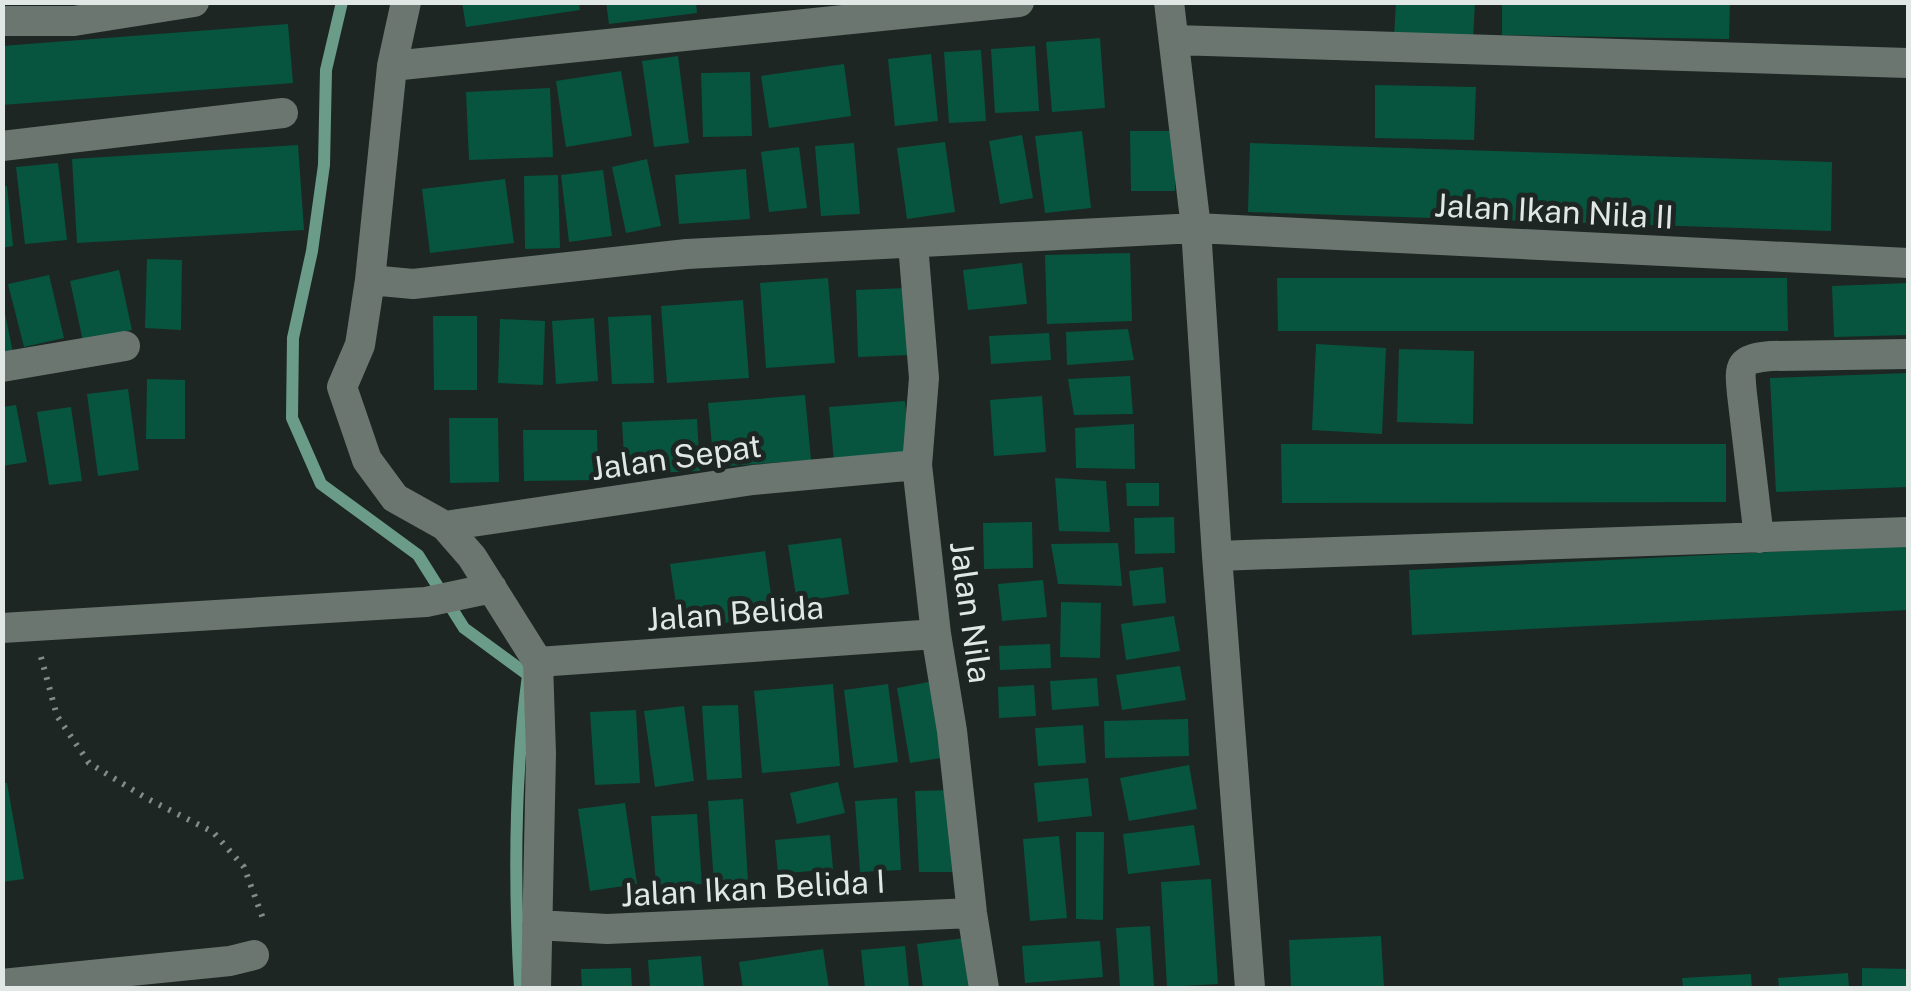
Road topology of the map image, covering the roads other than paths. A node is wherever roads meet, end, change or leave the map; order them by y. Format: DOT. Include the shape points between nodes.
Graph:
graph roads {
  1 [pos="194,2"];
  2 [pos="406,2"];
  3 [pos="1019,2"];
  4 [pos="1169,2"];
  5 [pos="2,20"];
  6 [pos="1174,40"];
  7 [pos="1908,62"];
  8 [pos="392,66"];
  9 [pos="284,113"];
  10 [pos="2,146"];
  11 [pos="1196,228"];
  12 [pos="913,244"];
  13 [pos="1908,263"];
  14 [pos="370,280"];
  15 [pos="126,346"];
  16 [pos="1908,354"];
  17 [pos="2,367"];
  18 [pos="918,466"];
  19 [pos="444,526"];
  20 [pos="1908,532"];
  21 [pos="1760,538"];
  22 [pos="1216,556"];
  23 [pos="485,590"];
  24 [pos="17,627"];
  25 [pos="936,634"];
  26 [pos="538,662"];
  27 [pos="972,913"];
  28 [pos="538,925"];
  29 [pos="254,955"];
  30 [pos="2,984"];
  31 [pos="536,988"];
  32 [pos="984,988"];
  33 [pos="1250,988"];
  1 -- 5 [label="street" via="74,21"];
  2 -- 8 [label="street"];
  3 -- 8 [label="street"];
  4 -- 6 [label="street"];
  6 -- 7 [label="street"];
  6 -- 11 [label="street"];
  8 -- 14 [label="street"];
  9 -- 10 [label="street"];
  11 -- 12 [label="street, Jalan Ikan Nila II"];
  11 -- 13 [label="street, Jalan Ikan Nila II"];
  11 -- 22 [label="street"];
  12 -- 14 [label="street, Jalan Ikan Nila II" via="687,254 413,284"];
  12 -- 18 [label="street, Jalan Nila" via="924,378"];
  14 -- 19 [label="street" via="360,345 342,387 367,460 395,498"];
  15 -- 17 [label="street"];
  16 -- 21 [label="street" via="1771,356 1744,363"];
  18 -- 19 [label="street, Jalan Sepat" via="752,480"];
  18 -- 25 [label="street, Jalan Nila"];
  19 -- 23 [label="street" via="472,557"];
  20 -- 21 [label="street"];
  21 -- 22 [label="street"];
  22 -- 33 [label="street"];
  23 -- 24 [label="street" via="426,602"];
  23 -- 26 [label="street"];
  25 -- 26 [label="street, Jalan Belida"];
  25 -- 27 [label="street, Jalan Nila"];
  26 -- 28 [label="street"];
  27 -- 28 [label="street, Jalan Ikan Belida I" via="607,929"];
  27 -- 32 [label="street, Jalan Nila"];
  28 -- 31 [label="street"];
  29 -- 30 [label="street"];
}
